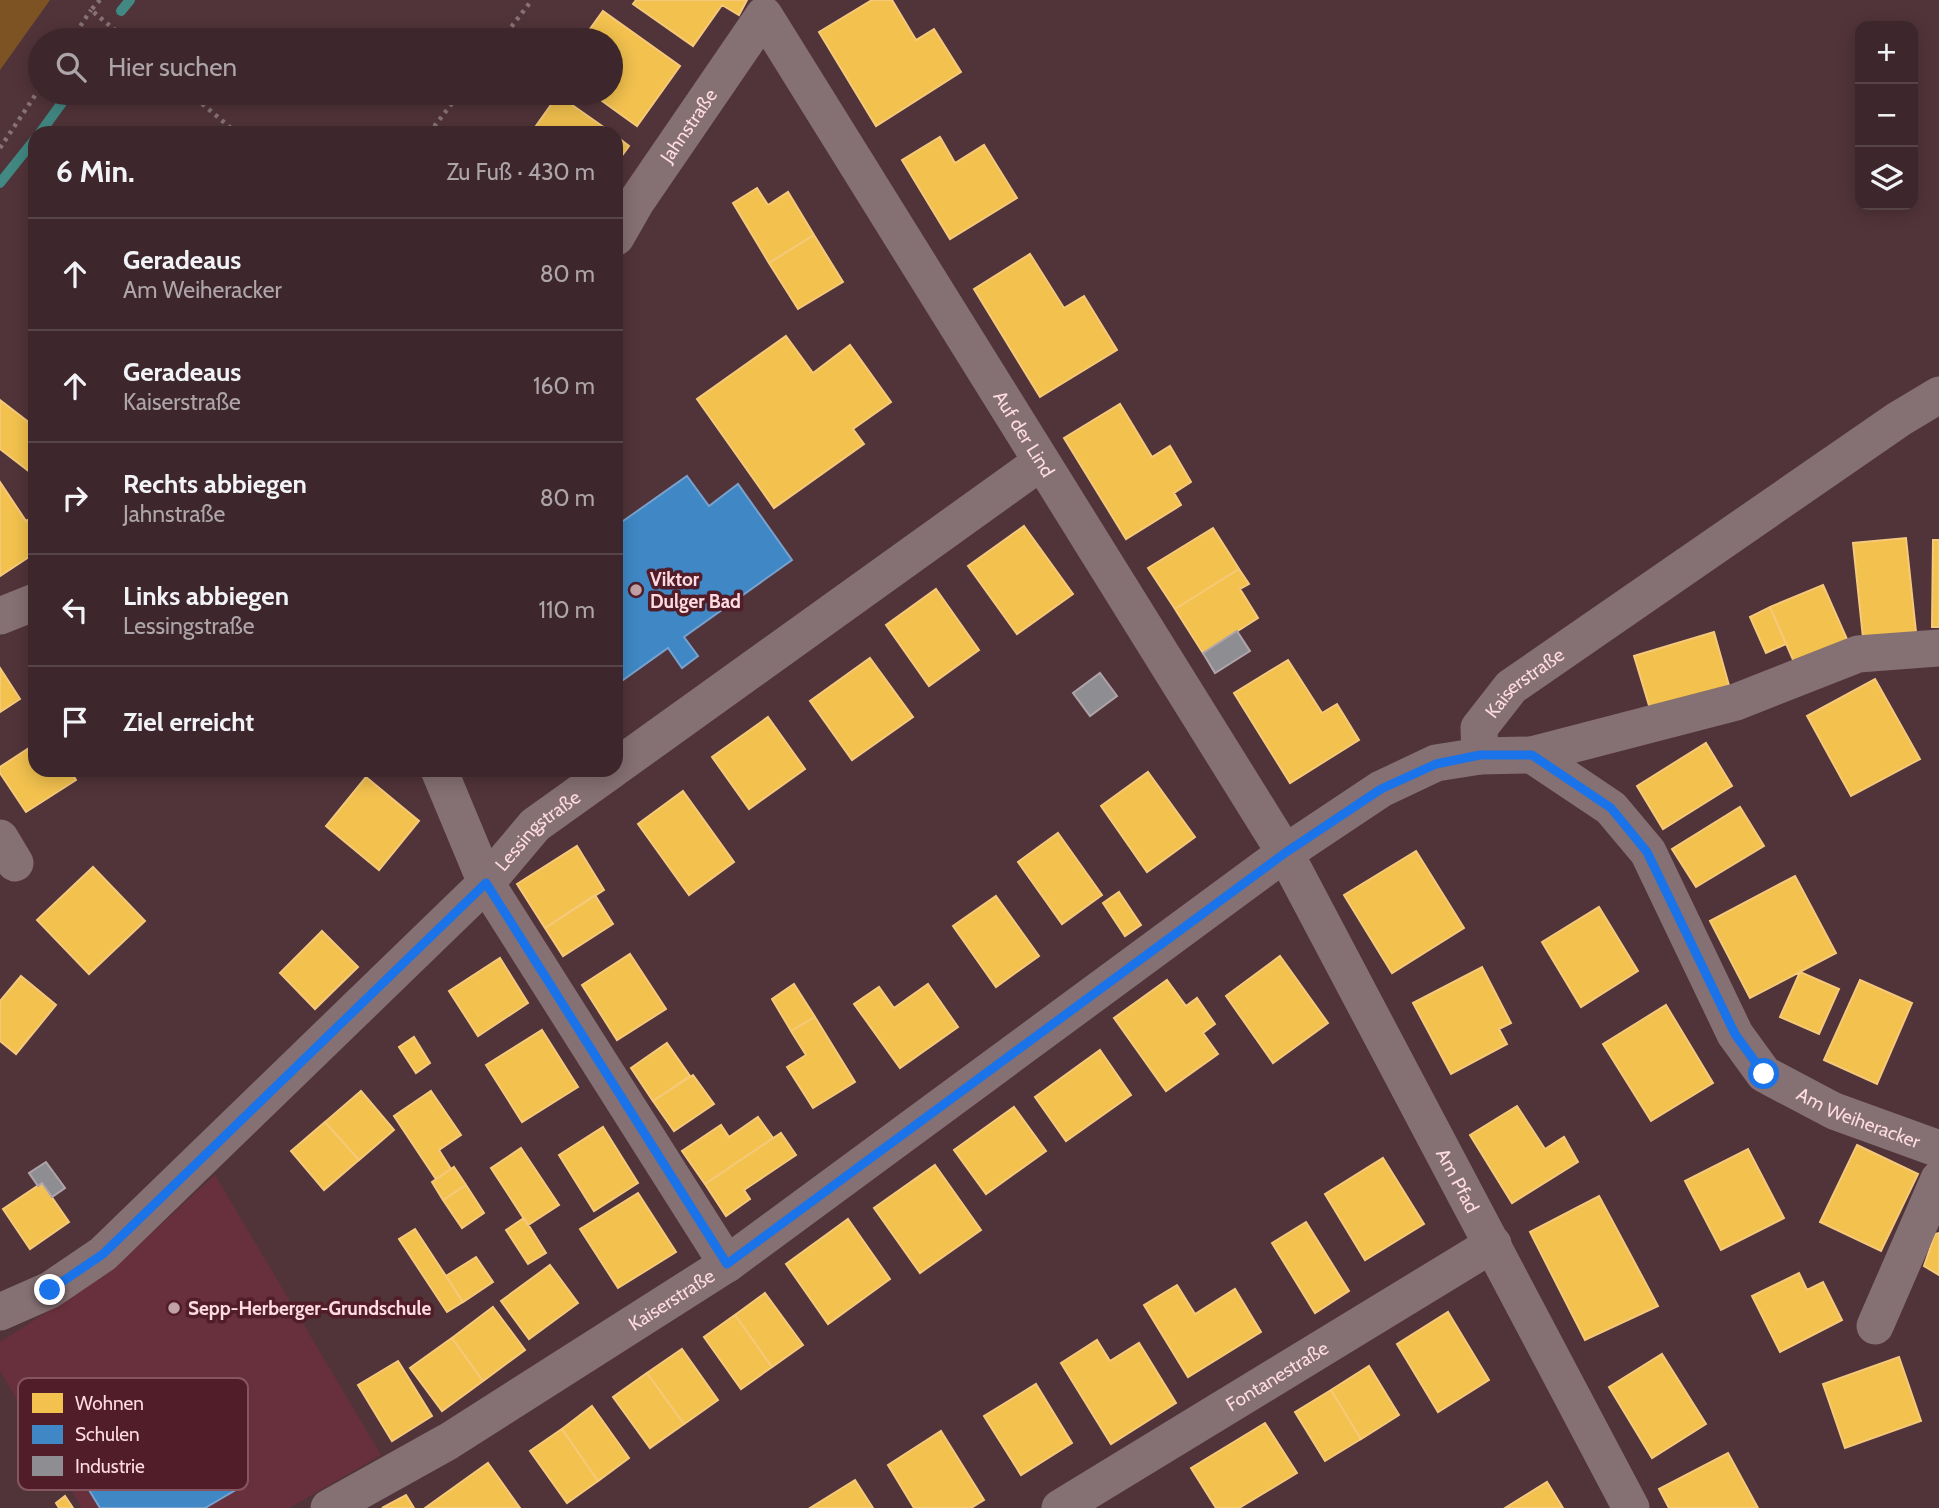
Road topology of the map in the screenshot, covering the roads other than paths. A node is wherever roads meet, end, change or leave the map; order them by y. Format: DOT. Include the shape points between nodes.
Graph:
graph roads {
  1 [pos="764,15"];
  2 [pos="623,225"];
  3 [pos="1939,395"];
  4 [pos="1041,462"];
  5 [pos="28,605"];
  6 [pos="0,616"];
  7 [pos="1939,648"];
  8 [pos="1480,755"];
  9 [pos="1532,755"];
  10 [pos="623,762"];
  11 [pos="442,777"];
  12 [pos="602,777"];
  13 [pos="1285,853"];
  14 [pos="486,883"];
  15 [pos="1939,1149"];
  16 [pos="1939,1179"];
  17 [pos="1493,1244"];
  18 [pos="727,1264"];
  19 [pos="0,1312"];
  20 [pos="1875,1326"];
  21 [pos="329,1508"];
  22 [pos="1060,1508"];
  23 [pos="1631,1508"];
  1 -- 2 [label="street, Jahnstraße"];
  1 -- 4 [label="street, Auf der Lind"];
  3 -- 8 [label="street, Kaiserstraße" via="1511,687 1479,728"];
  4 -- 10 [label="street"];
  4 -- 13 [label="street, Auf der Lind"];
  5 -- 6 [label="street"];
  7 -- 9 [label="street" via="1858,654 1736,702"];
  8 -- 9 [label="street"];
  8 -- 13 [label="street, Kaiserstraße" via="1436,764 1381,789"];
  9 -- 15 [label="street, Am Weiheracker" via="1611,808 1647,852 1735,1034 1764,1074 1834,1111"];
  11 -- 14 [label="street"];
  12 -- 14 [label="street, Lessingstraße" via="535,825"];
  13 -- 17 [label="street, Am Pfad"];
  13 -- 18 [label="street, Kaiserstraße"];
  14 -- 18 [label="street"];
  14 -- 19 [label="street, Lessingstraße" via="103,1254 50,1290"];
  16 -- 20 [label="street"];
  17 -- 22 [label="street, Fontanestraße"];
  17 -- 23 [label="street, Am Pfad"];
  18 -- 21 [label="street, Kaiserstraße" via="449,1441"];
}
